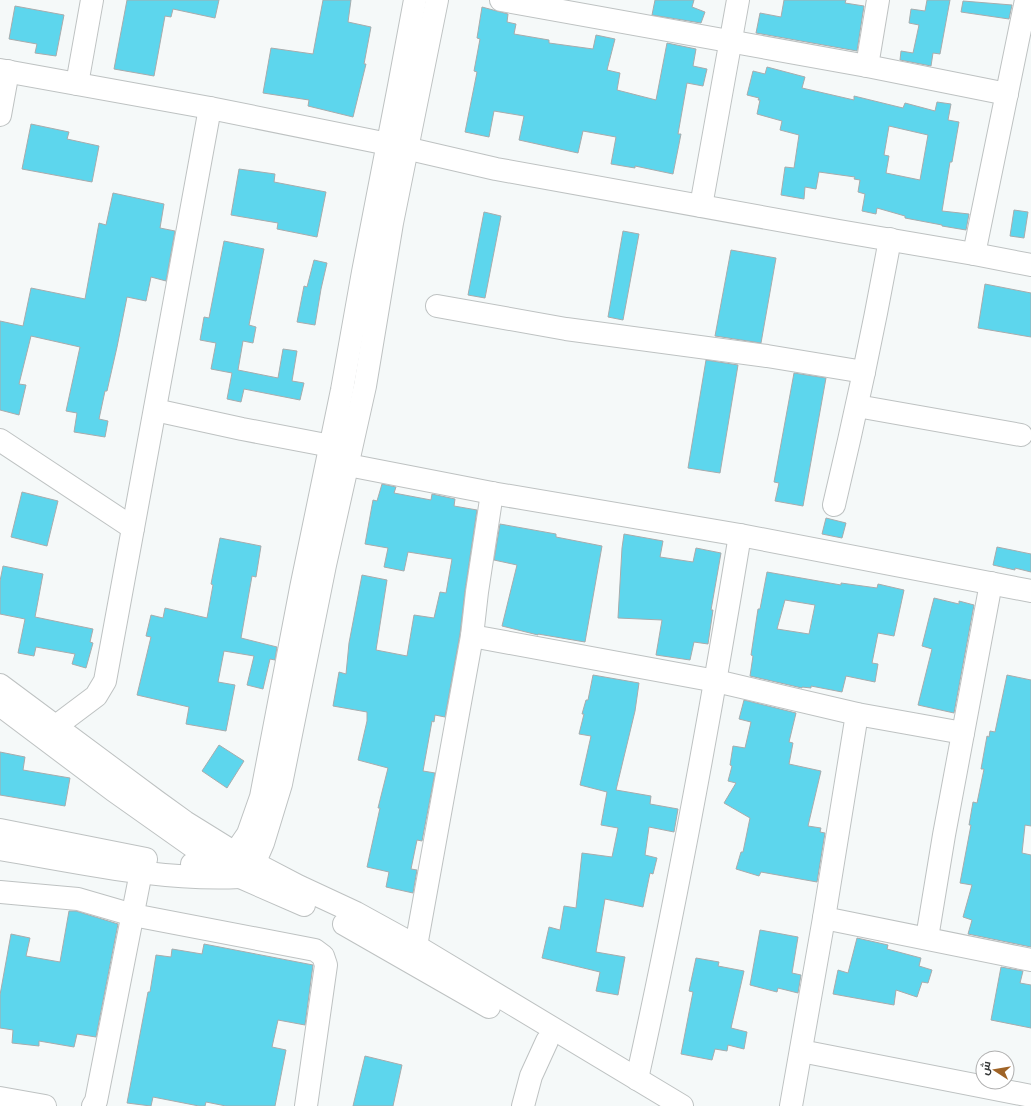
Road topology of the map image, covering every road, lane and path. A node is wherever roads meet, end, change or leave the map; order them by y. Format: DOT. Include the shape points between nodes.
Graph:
graph roads {
  1 [pos="92,0"];
  2 [pos="415,0"];
  3 [pos="437,0"];
  4 [pos="501,0"];
  5 [pos="738,0"];
  6 [pos="878,0"];
  7 [pos="1026,0"];
  8 [pos="581,7"];
  9 [pos="730,42"];
  10 [pos="867,66"];
  11 [pos="4,70"];
  12 [pos="77,84"];
  13 [pos="1007,94"];
  14 [pos="210,108"];
  15 [pos="0,115"];
  16 [pos="398,147"];
  17 [pos="701,206"];
  18 [pos="890,239"];
  19 [pos="974,254"];
  20 [pos="1031,265"];
  21 [pos="437,306"];
  22 [pos="864,372"];
  23 [pos="857,406"];
  24 [pos="155,410"];
  25 [pos="1021,435"];
  26 [pos="0,440"];
  27 [pos="331,446"];
  28 [pos="348,465"];
  29 [pos="492,493"];
  30 [pos="834,505"];
  31 [pos="133,528"];
  32 [pos="740,535"];
  33 [pos="991,583"];
  34 [pos="1031,591"];
  35 [pos="472,636"];
  36 [pos="716,681"];
  37 [pos="0,685"];
  38 [pos="0,705"];
  39 [pos="857,714"];
  40 [pos="56,726"];
  41 [pos="963,733"];
  42 [pos="0,830"];
  43 [pos="0,849"];
  44 [pos="227,859"];
  45 [pos="247,871"];
  46 [pos="141,872"];
  47 [pos="0,892"];
  48 [pos="133,914"];
  49 [pos="824,918"];
  50 [pos="927,938"];
  51 [pos="416,946"];
  52 [pos="1031,960"];
  53 [pos="547,1041"];
  54 [pos="801,1051"];
  55 [pos="637,1079"];
  56 [pos="1031,1096"];
  57 [pos="0,1098"];
  58 [pos="45,1106"];
  59 [pos="93,1106"];
  60 [pos="306,1106"];
  61 [pos="523,1106"];
  62 [pos="656,1106"];
  63 [pos="682,1106"];
  64 [pos="791,1106"];
  1 -- 12 [label="street"];
  2 -- 16 [label="street"];
  3 -- 16 [label="street"];
  4 -- 8 [label="street"];
  5 -- 9 [label="street"];
  6 -- 10 [label="street"];
  7 -- 13 [label="street"];
  8 -- 9 [label="street"];
  9 -- 10 [label="street"];
  9 -- 17 [label="street"];
  10 -- 13 [label="street"];
  11 -- 12 [label="street"];
  11 -- 15 [label="street"];
  12 -- 14 [label="street"];
  13 -- 19 [label="street"];
  14 -- 16 [label="street"];
  14 -- 24 [label="street"];
  16 -- 17 [label="street" via="496,169"];
  16 -- 27 [label="street" via="363,272"];
  16 -- 28 [label="street" via="392,223 365,386"];
  17 -- 18 [label="street"];
  18 -- 19 [label="street"];
  18 -- 22 [label="street"];
  19 -- 20 [label="street"];
  21 -- 22 [label="street" via="566,329 768,356"];
  22 -- 23 [label="street"];
  23 -- 25 [label="street"];
  23 -- 30 [label="street"];
  24 -- 27 [label="street"];
  24 -- 31 [label="street"];
  26 -- 31 [label="street"];
  27 -- 44 [label="street" via="261,798 248,834"];
  28 -- 29 [label="street"];
  28 -- 45 [label="street" via="281,784 263,843"];
  29 -- 32 [label="street"];
  29 -- 35 [label="street"];
  31 -- 40 [label="street" via="105,681 96,696"];
  32 -- 33 [label="street"];
  32 -- 36 [label="street"];
  33 -- 34 [label="street"];
  33 -- 41 [label="street"];
  35 -- 36 [label="street"];
  35 -- 51 [label="street"];
  36 -- 39 [label="street"];
  36 -- 55 [label="street" via="678,887"];
  37 -- 40 [label="street"];
  38 -- 44 [label="street" via="113,790"];
  39 -- 41 [label="street"];
  39 -- 49 [label="street"];
  40 -- 44 [label="street" via="185,822"];
  41 -- 50 [label="street"];
  42 -- 44 [label="street" via="176,863"];
  43 -- 46 [label="street"];
  44 -- 45 [label="street"];
  45 -- 46 [label="street" via="189,878"];
  45 -- 51 [label="street" via="356,913"];
  45 -- 53 [label="street" via="295,900 352,928"];
  46 -- 48 [label="street"];
  47 -- 48 [label="street" via="78,899"];
  48 -- 59 [label="street"];
  48 -- 60 [label="street" via="315,950 323,956 326,965"];
  49 -- 50 [label="street"];
  49 -- 54 [label="street"];
  50 -- 52 [label="street"];
  51 -- 55 [label="street"];
  53 -- 61 [label="street" via="531,1076"];
  53 -- 62 [label="street"];
  54 -- 56 [label="street"];
  54 -- 64 [label="street"];
  55 -- 63 [label="street"];
  57 -- 58 [label="street"];
}
